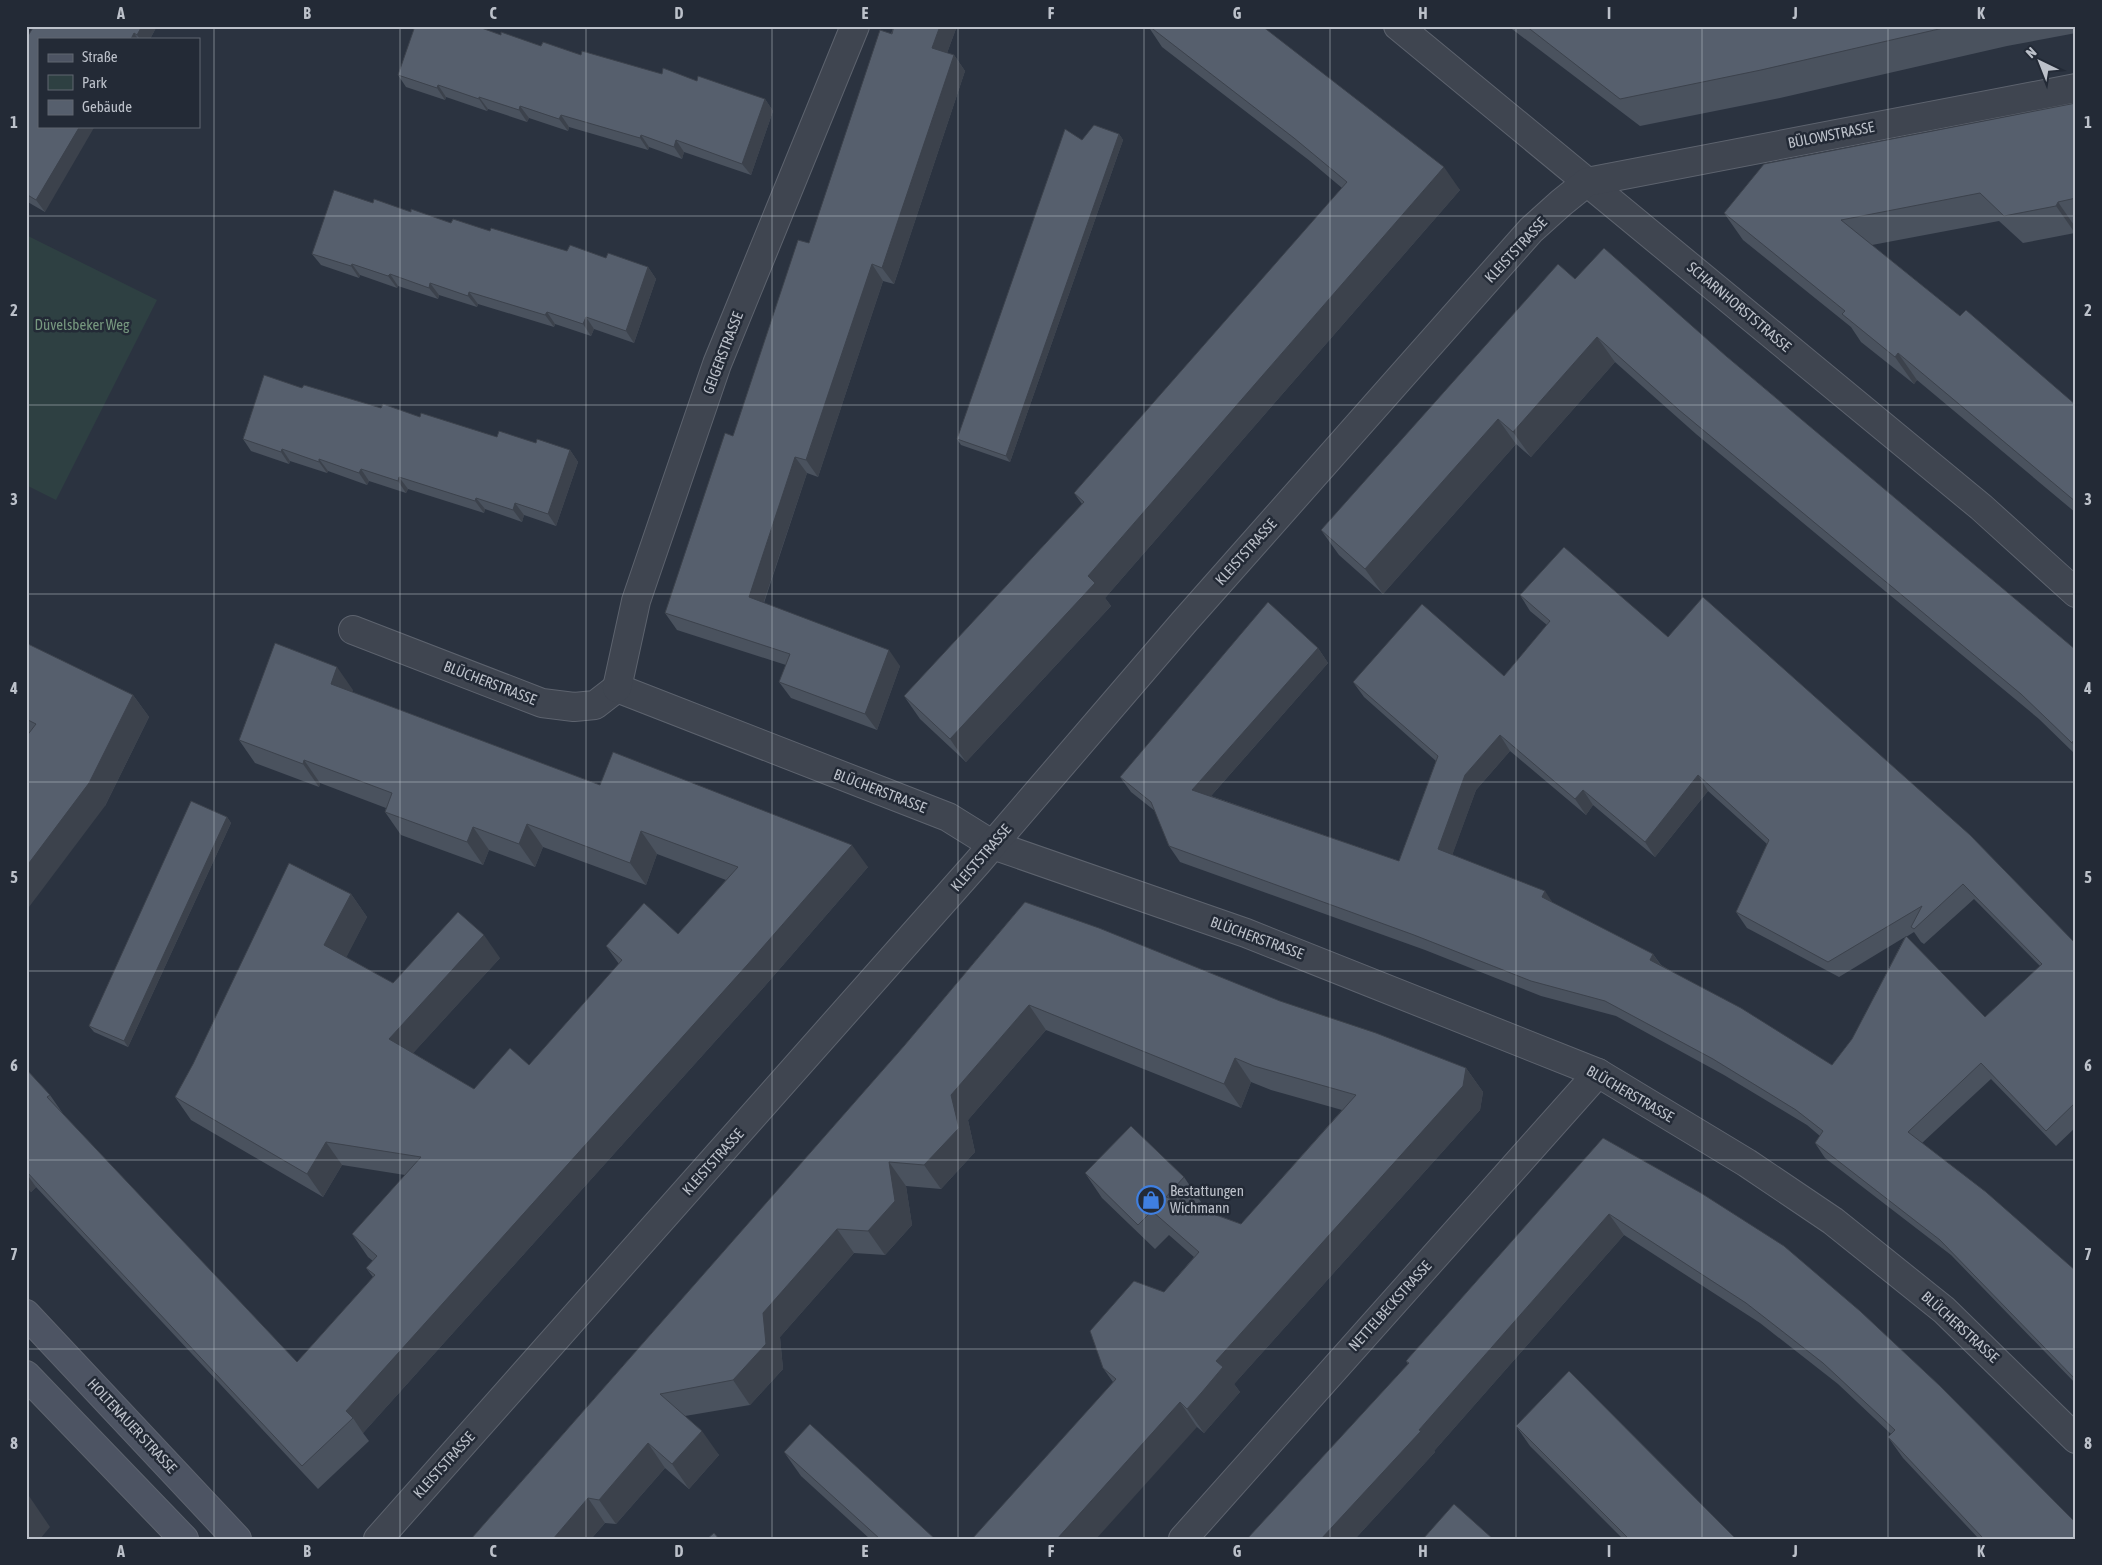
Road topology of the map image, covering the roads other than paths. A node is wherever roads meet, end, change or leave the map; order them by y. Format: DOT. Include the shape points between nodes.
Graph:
graph roads {
  1 [pos="1398,26"];
  2 [pos="854,27"];
  3 [pos="2076,88"];
  4 [pos="1587,182"];
  5 [pos="2076,593"];
  6 [pos="353,630"];
  7 [pos="617,688"];
  8 [pos="993,845"];
  9 [pos="1598,1073"];
  10 [pos="26,1314"];
  11 [pos="26,1375"];
  12 [pos="2076,1439"];
  13 [pos="184,1539"];
  14 [pos="237,1539"];
  15 [pos="378,1539"];
  16 [pos="1183,1539"];
  1 -- 4 [label="street, SCHARNHORSTSTRASSE"];
  2 -- 7 [label="street, GEIGERSTRASSE" via="716,364 636,601"];
  3 -- 4 [label="street, BÜLOWSTRASSE"];
  4 -- 5 [label="street, SCHARNHORSTSTRASSE" via="1981,507"];
  4 -- 8 [label="street, KLEISTSTRASSE" via="1531,230 1184,622"];
  6 -- 7 [label="street, BLÜCHERSTRASSE" via="542,703 574,707 595,705"];
  7 -- 8 [label="street, BLÜCHERSTRASSE" via="948,817"];
  8 -- 9 [label="street, BLÜCHERSTRASSE" via="1246,934"];
  8 -- 15 [label="street, KLEISTSTRASSE"];
  9 -- 12 [label="street, BLÜCHERSTRASSE" via="1747,1163 1833,1221 1944,1310"];
  9 -- 16 [label="street, NETTELBECKSTRASSE"];
  10 -- 14 [label="main road, HOLTENAUER STRASSE"];
  11 -- 13 [label="main road"];
}
